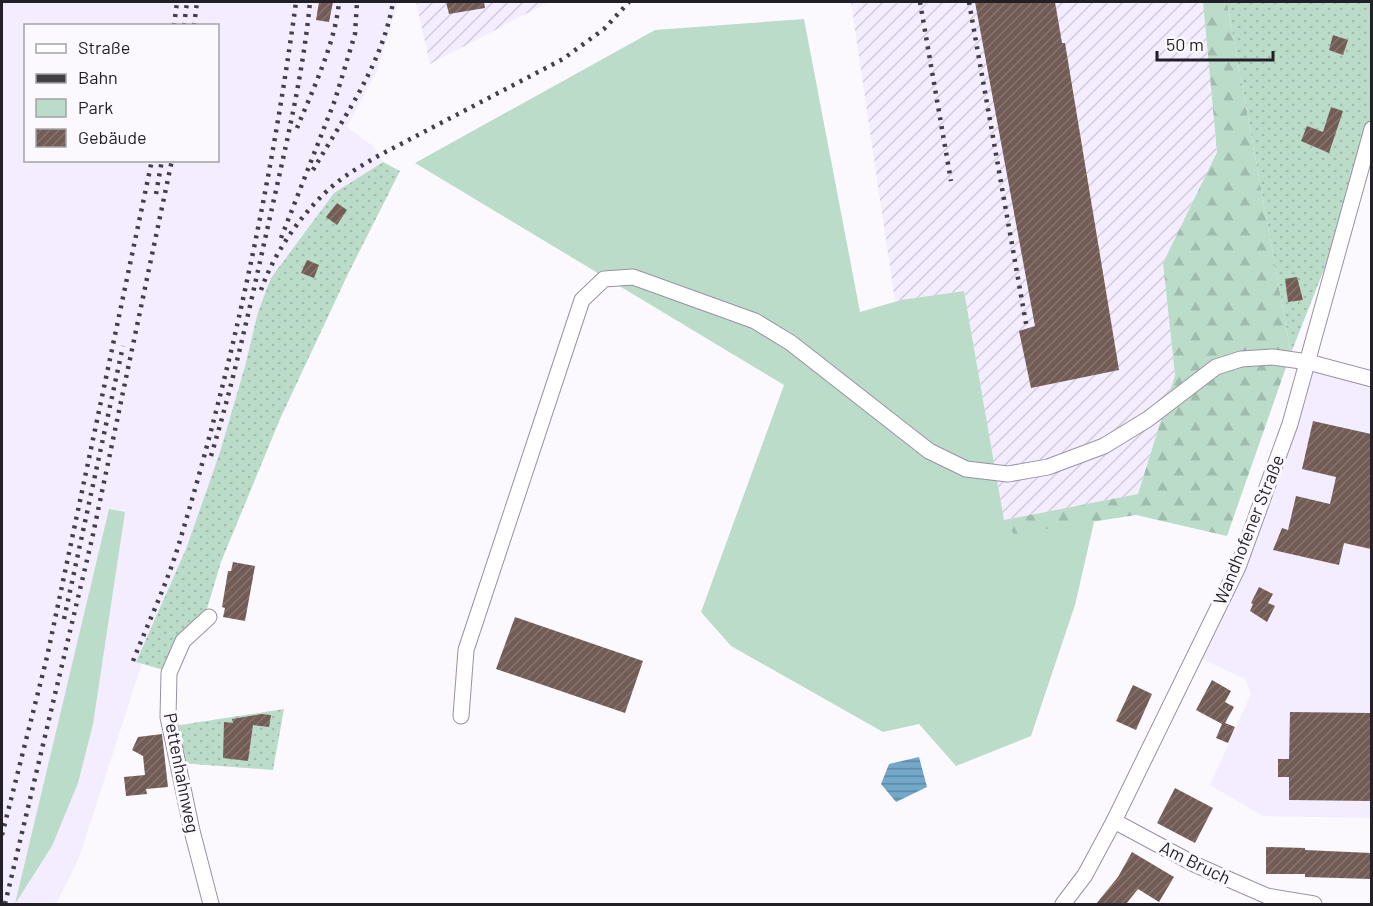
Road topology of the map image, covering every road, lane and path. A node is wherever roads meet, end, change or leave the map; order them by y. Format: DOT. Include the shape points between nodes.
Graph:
graph roads {
  1 [pos="1371,129"];
  2 [pos="1308,362"];
  3 [pos="1371,379"];
  4 [pos="209,618"];
  5 [pos="461,716"];
  6 [pos="1114,821"];
  7 [pos="211,904"];
  8 [pos="1063,904"];
  9 [pos="1314,904"];
  1 -- 2 [label="street, Wandhofener Straße"];
  2 -- 3 [label="street"];
  2 -- 5 [label="street" via="1273,357 1241,359 1216,367 1148,419 1104,446 1048,467 1008,474 966,469 929,451 791,343 755,321 633,277 604,279 582,300 466,650"];
  2 -- 6 [label="street, Wandhofener Straße" via="1290,424 1238,567"];
  4 -- 7 [label="street, Pettenhahnweg" via="183,641 170,673 168,717"];
  6 -- 8 [label="street, Wandhofener Straße" via="1085,875"];
  6 -- 9 [label="street, Am Bruch" via="1196,865 1267,896"];
}
